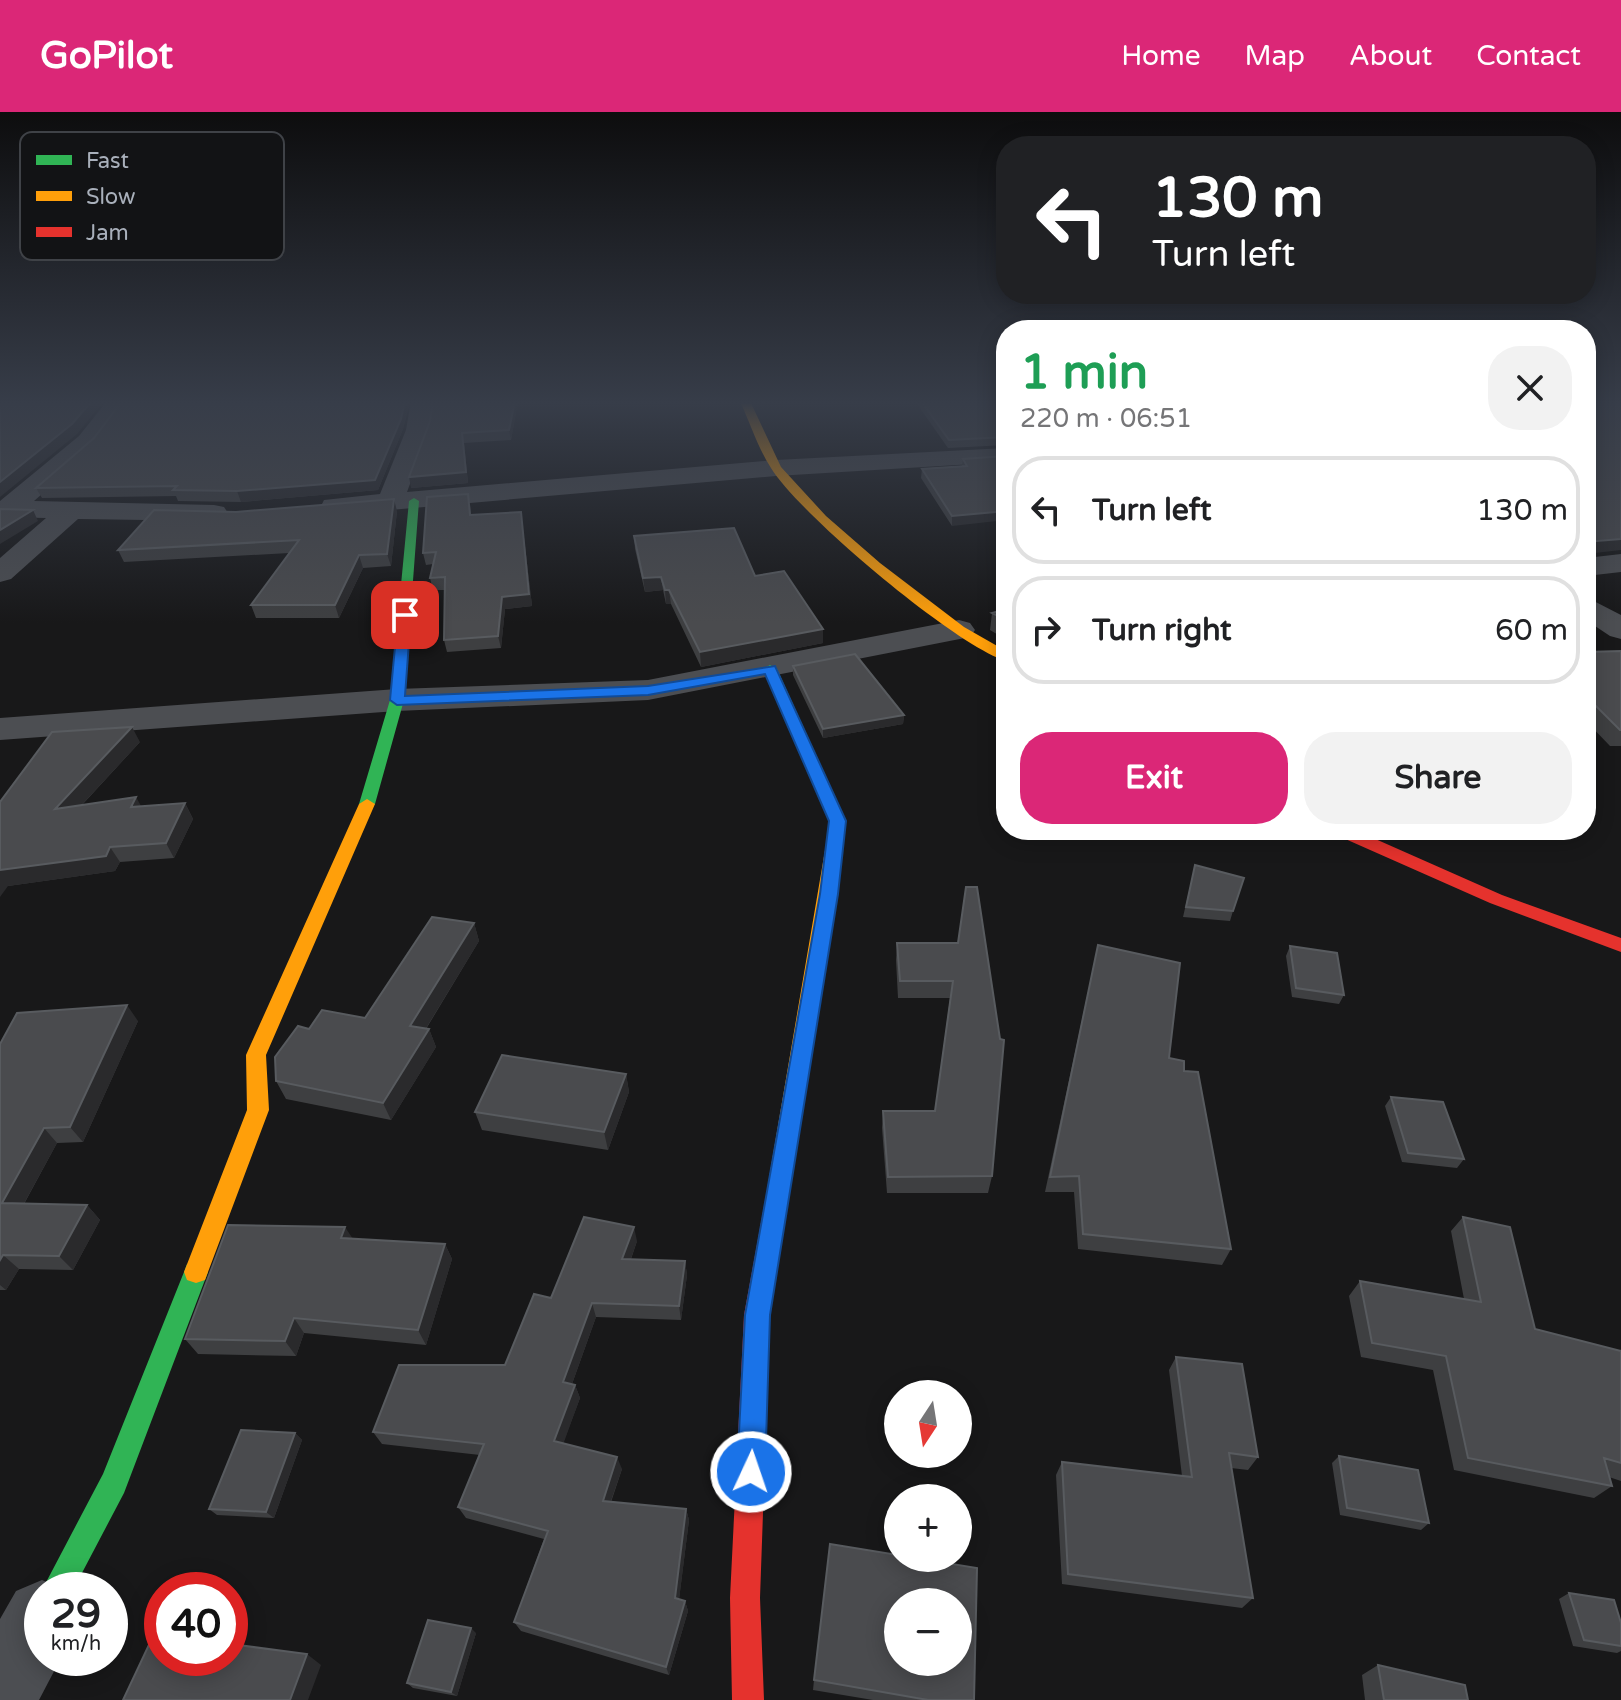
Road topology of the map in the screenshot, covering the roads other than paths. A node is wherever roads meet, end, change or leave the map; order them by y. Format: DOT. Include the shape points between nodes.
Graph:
graph roads {
  1 [pos="46,475"];
  2 [pos="408,475"];
  3 [pos="695,475"];
  4 [pos="783,475"];
  5 [pos="402,501"];
  6 [pos="300,509"];
  7 [pos="4,510"];
  8 [pos="72,510"];
  9 [pos="241,513"];
  10 [pos="1621,563"];
  11 [pos="1596,566"];
  12 [pos="0,573"];
  13 [pos="1596,613"];
  14 [pos="1621,629"];
  15 [pos="959,630"];
  16 [pos="996,651"];
  17 [pos="770,669"];
  18 [pos="397,700"];
  19 [pos="0,729"];
  20 [pos="1363,840"];
  21 [pos="1621,945"];
  22 [pos="67,1572"];
  23 [pos="24,1650"];
  24 [pos="0,1695"];
  25 [pos="748,1700"];
  1 -- 7 [label="street"];
  2 -- 5 [label="street"];
  3 -- 5 [label="street"];
  4 -- 15 [label="main road" via="865,557"];
  5 -- 6 [label="street"];
  5 -- 18 [label="main road"];
  7 -- 8 [label="street"];
  8 -- 9 [label="street"];
  8 -- 12 [label="street"];
  10 -- 11 [label="street"];
  13 -- 14 [label="street"];
  15 -- 16 [label="main road"];
  15 -- 17 [label="street"];
  17 -- 18 [label="street" via="648,690"];
  17 -- 25 [label="main road" via="838,821 757,1315 745,1598"];
  18 -- 19 [label="street"];
  18 -- 22 [label="main road" via="362,821 256,1055 258,1110 114,1483"];
  20 -- 21 [label="main road" via="1496,899"];
  23 -- 24 [label="street"];
}
